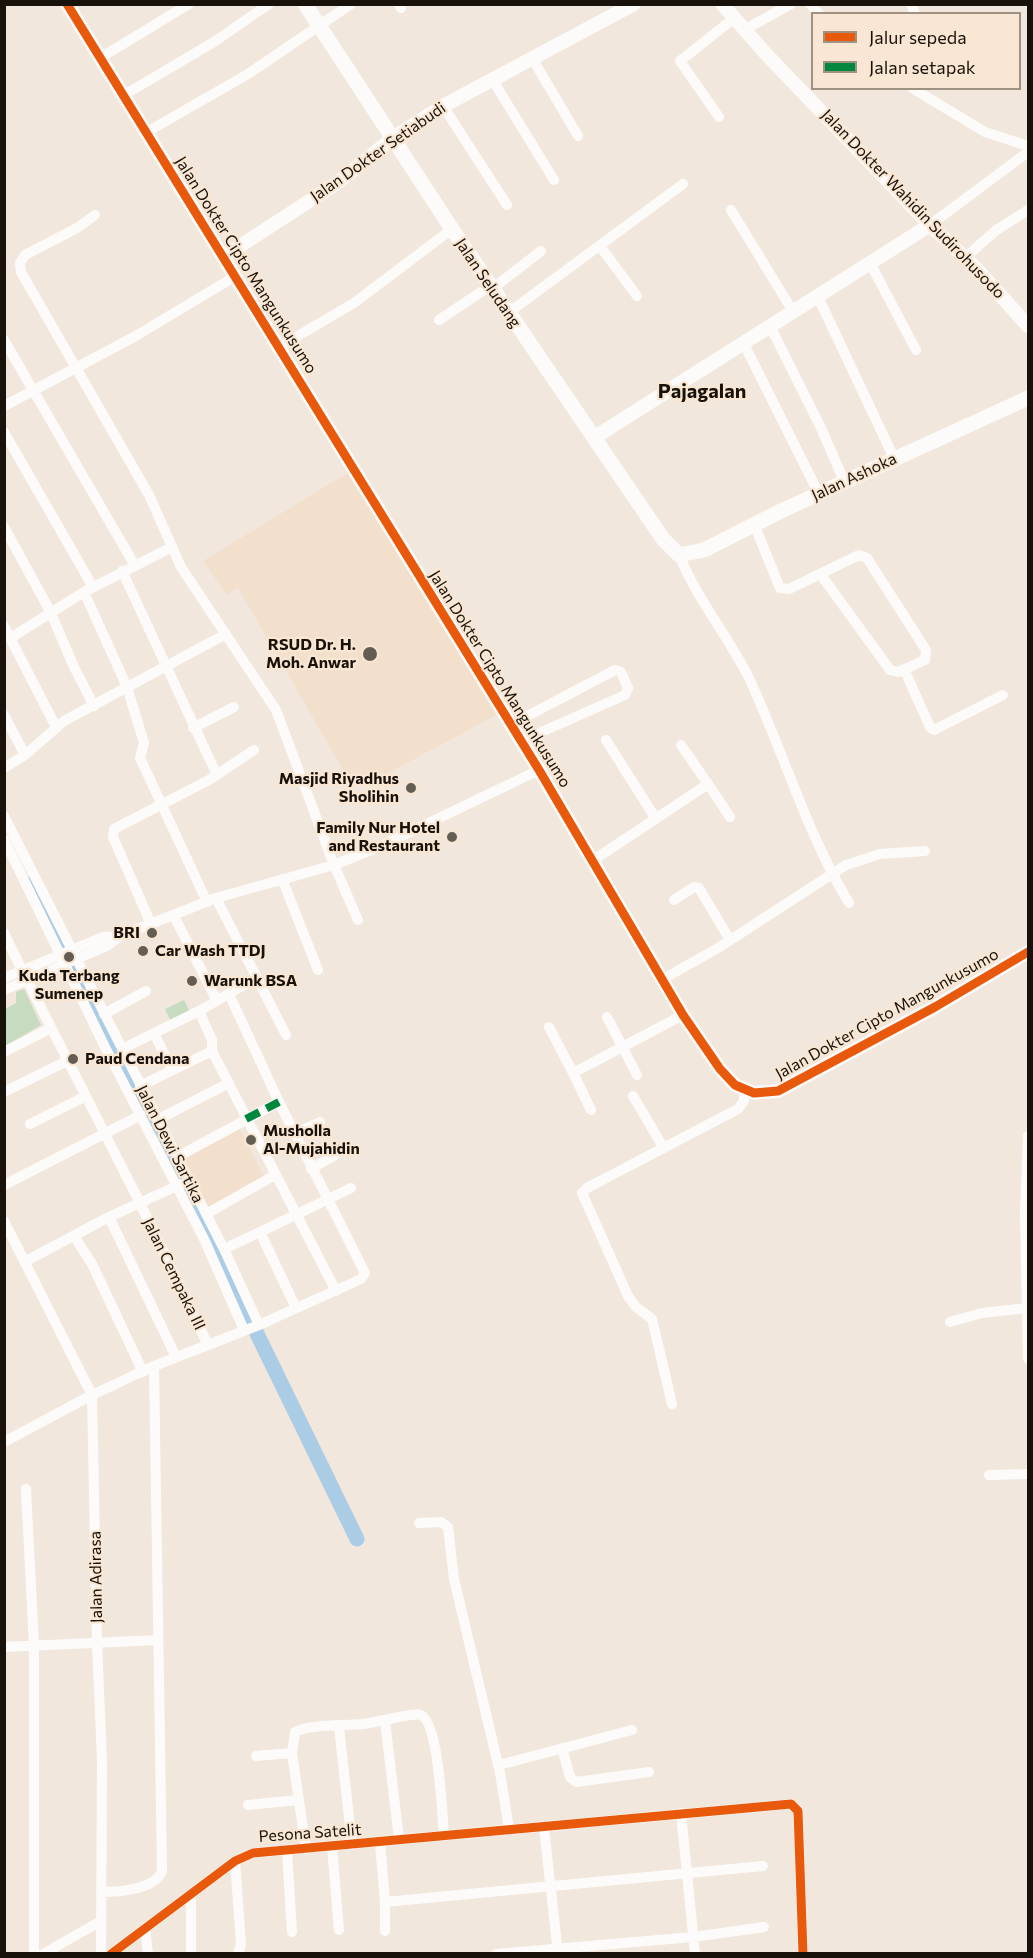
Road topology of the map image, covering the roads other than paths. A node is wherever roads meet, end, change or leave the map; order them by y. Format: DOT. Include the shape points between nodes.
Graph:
graph roads {
  1 [pos="67,4"];
  2 [pos="189,4"];
  3 [pos="269,4"];
  4 [pos="305,4"];
  5 [pos="351,4"];
  6 [pos="634,4"];
  7 [pos="722,4"];
  8 [pos="791,4"];
  9 [pos="733,19"];
  10 [pos="320,26"];
  11 [pos="744,30"];
  12 [pos="100,58"];
  13 [pos="532,58"];
  14 [pos="492,79"];
  15 [pos="915,90"];
  16 [pos="124,95"];
  17 [pos="442,106"];
  18 [pos="718,117"];
  19 [pos="147,132"];
  20 [pos="578,136"];
  21 [pos="393,138"];
  22 [pos="1029,146"];
  23 [pos="1029,152"];
  24 [pos="554,180"];
  25 [pos="683,184"];
  26 [pos="507,205"];
  27 [pos="731,210"];
  28 [pos="1029,210"];
  29 [pos="95,214"];
  30 [pos="930,225"];
  31 [pos="452,230"];
  32 [pos="600,246"];
  33 [pos="541,251"];
  34 [pos="223,257"];
  35 [pos="965,258"];
  36 [pos="870,263"];
  37 [pos="234,277"];
  38 [pos="491,287"];
  39 [pos="637,296"];
  40 [pos="818,297"];
  41 [pos="508,313"];
  42 [pos="794,313"];
  43 [pos="439,320"];
  44 [pos="1029,326"];
  45 [pos="771,328"];
  46 [pos="4,340"];
  47 [pos="744,344"];
  48 [pos="279,347"];
  49 [pos="916,350"];
  50 [pos="78,367"];
  51 [pos="33,390"];
  52 [pos="1029,398"];
  53 [pos="4,406"];
  54 [pos="4,432"];
  55 [pos="595,437"];
  56 [pos="894,458"];
  57 [pos="845,483"];
  58 [pos="819,494"];
  59 [pos="754,524"];
  60 [pos="4,527"];
  61 [pos="172,547"];
  62 [pos="679,555"];
  63 [pos="134,564"];
  64 [pos="122,572"];
  65 [pos="821,575"];
  66 [pos="88,590"];
  67 [pos="50,611"];
  68 [pos="4,626"];
  69 [pos="226,634"];
  70 [pos="12,637"];
  71 [pos="168,667"];
  72 [pos="904,669"];
  73 [pos="127,687"];
  74 [pos="1003,695"];
  75 [pos="94,706"];
  76 [pos="234,707"];
  77 [pos="4,715"];
  78 [pos="510,725"];
  79 [pos="56,727"];
  80 [pos="193,728"];
  81 [pos="606,740"];
  82 [pos="522,741"];
  83 [pos="681,745"];
  84 [pos="254,750"];
  85 [pos="25,755"];
  86 [pos="4,768"];
  87 [pos="539,770"];
  88 [pos="217,775"];
  89 [pos="708,784"];
  90 [pos="163,804"];
  91 [pos="4,816"];
  92 [pos="730,817"];
  93 [pos="656,819"];
  94 [pos="4,839"];
  95 [pos="925,851"];
  96 [pos="592,861"];
  97 [pos="334,865"];
  98 [pos="832,874"];
  99 [pos="282,879"];
  100 [pos="211,900"];
  101 [pos="674,900"];
  102 [pos="849,903"];
  103 [pos="174,916"];
  104 [pos="358,920"];
  105 [pos="151,924"];
  106 [pos="4,933"];
  107 [pos="730,940"];
  108 [pos="1029,952"];
  109 [pos="68,957"];
  110 [pos="318,970"];
  111 [pos="25,975"];
  112 [pos="4,978"];
  113 [pos="256,978"];
  114 [pos="663,979"];
  115 [pos="4,990"];
  116 [pos="146,991"];
  117 [pos="230,994"];
  118 [pos="217,1001"];
  119 [pos="199,1011"];
  120 [pos="104,1014"];
  121 [pos="683,1015"];
  122 [pos="607,1017"];
  123 [pos="549,1027"];
  124 [pos="51,1028"];
  125 [pos="154,1033"];
  126 [pos="286,1035"];
  127 [pos="624,1048"];
  128 [pos="122,1049"];
  129 [pos="212,1051"];
  130 [pos="4,1052"];
  131 [pos="67,1061"];
  132 [pos="171,1070"];
  133 [pos="573,1073"];
  134 [pos="637,1075"];
  135 [pos="229,1083"];
  136 [pos="140,1086"];
  137 [pos="744,1090"];
  138 [pos="4,1092"];
  139 [pos="86,1096"];
  140 [pos="633,1096"];
  141 [pos="279,1102"];
  142 [pos="591,1110"];
  143 [pos="141,1115"];
  144 [pos="246,1119"];
  145 [pos="157,1120"];
  146 [pos="320,1122"];
  147 [pos="30,1124"];
  148 [pos="104,1132"];
  149 [pos="294,1134"];
  150 [pos="1029,1136"];
  151 [pos="663,1147"];
  152 [pos="335,1155"];
  153 [pos="177,1157"];
  154 [pos="311,1169"];
  155 [pos="275,1175"];
  156 [pos="188,1180"];
  157 [pos="4,1185"];
  158 [pos="176,1186"];
  159 [pos="351,1188"];
  160 [pos="327,1199"];
  161 [pos="140,1203"];
  162 [pos="1027,1213"];
  163 [pos="206,1214"];
  164 [pos="295,1215"];
  165 [pos="109,1217"];
  166 [pos="4,1221"];
  167 [pos="260,1232"];
  168 [pos="74,1236"];
  169 [pos="224,1249"];
  170 [pos="26,1261"];
  171 [pos="336,1291"];
  172 [pos="296,1308"];
  173 [pos="1027,1308"];
  174 [pos="950,1322"];
  175 [pos="253,1327"];
  176 [pos="208,1345"];
  177 [pos="176,1357"];
  178 [pos="1029,1359"];
  179 [pos="154,1366"];
  180 [pos="143,1372"];
  181 [pos="92,1395"];
  182 [pos="672,1404"];
  183 [pos="4,1443"];
  184 [pos="1029,1474"];
  185 [pos="988,1475"];
  186 [pos="26,1489"];
  187 [pos="419,1523"];
  188 [pos="158,1640"];
  189 [pos="97,1643"];
  190 [pos="34,1646"];
  191 [pos="4,1647"];
  192 [pos="385,1721"];
  193 [pos="339,1727"];
  194 [pos="632,1730"];
  195 [pos="562,1748"];
  196 [pos="292,1753"];
  197 [pos="256,1756"];
  198 [pos="499,1765"];
  199 [pos="649,1772"];
  200 [pos="298,1800"];
  201 [pos="248,1805"];
  202 [pos="681,1813"];
  203 [pos="544,1828"];
  204 [pos="509,1829"];
  205 [pos="444,1834"];
  206 [pos="399,1839"];
  207 [pos="380,1843"];
  208 [pos="352,1845"];
  209 [pos="332,1847"];
  210 [pos="306,1849"];
  211 [pos="287,1851"];
  212 [pos="235,1861"];
  213 [pos="763,1866"];
  214 [pos="687,1873"];
  215 [pos="549,1887"];
  216 [pos="101,1892"];
  217 [pos="191,1894"];
  218 [pos="385,1902"];
  219 [pos="101,1920"];
  220 [pos="764,1927"];
  221 [pos="145,1928"];
  222 [pos="339,1930"];
  223 [pos="385,1931"];
  224 [pos="292,1932"];
  225 [pos="693,1936"];
  226 [pos="558,1950"];
  227 [pos="34,1953"];
  228 [pos="43,1953"];
  229 [pos="101,1953"];
  230 [pos="111,1953"];
  231 [pos="148,1953"];
  232 [pos="191,1953"];
  233 [pos="238,1953"];
  234 [pos="496,1953"];
  235 [pos="695,1953"];
  236 [pos="803,1953"];
  1 -- 12 [label="street, Jalan Dokter Cipto Mangunkusumo"];
  2 -- 12 [label="street"];
  3 -- 16 [label="street"];
  4 -- 10 [label="main road, Jalan Seludang"];
  5 -- 10 [label="street"];
  6 -- 13 [label="street, Jalan Dokter Setiabudi"];
  7 -- 9 [label="street, Jalan Dokter Wahidin Sudirohusodo"];
  8 -- 11 [label="street"];
  9 -- 11 [label="street, Jalan Dokter Wahidin Sudirohusodo"];
  9 -- 18 [label="street" via="680,61"];
  10 -- 19 [label="street" via="248,74"];
  10 -- 21 [label="main road, Jalan Seludang"];
  11 -- 30 [label="street, Jalan Dokter Wahidin Sudirohusodo"];
  12 -- 16 [label="street, Jalan Dokter Cipto Mangunkusumo"];
  13 -- 14 [label="street, Jalan Dokter Setiabudi"];
  13 -- 20 [label="street"];
  14 -- 17 [label="street, Jalan Dokter Setiabudi"];
  14 -- 24 [label="street"];
  15 -- 22 [label="street" via="986,132"];
  16 -- 19 [label="street, Jalan Dokter Cipto Mangunkusumo"];
  17 -- 21 [label="street, Jalan Dokter Setiabudi"];
  17 -- 26 [label="street"];
  19 -- 34 [label="street, Jalan Dokter Cipto Mangunkusumo"];
  21 -- 31 [label="main road, Jalan Seludang"];
  21 -- 34 [label="street, Jalan Dokter Setiabudi" via="337,183"];
  23 -- 30 [label="street"];
  25 -- 32 [label="street"];
  27 -- 42 [label="street"];
  28 -- 35 [label="street" via="995,231"];
  29 -- 50 [label="street" via="25,255 20,263 21,272"];
  30 -- 35 [label="street, Jalan Dokter Wahidin Sudirohusodo"];
  30 -- 36 [label="street"];
  31 -- 38 [label="main road, Jalan Seludang"];
  31 -- 48 [label="street" via="354,303"];
  32 -- 39 [label="street"];
  32 -- 41 [label="street"];
  33 -- 38 [label="street"];
  34 -- 37 [label="street, Jalan Dokter Cipto Mangunkusumo"];
  35 -- 44 [label="street, Jalan Dokter Wahidin Sudirohusodo"];
  36 -- 40 [label="street"];
  36 -- 49 [label="street"];
  37 -- 48 [label="street, Jalan Dokter Cipto Mangunkusumo"];
  37 -- 50 [label="street"];
  38 -- 41 [label="main road, Jalan Seludang"];
  38 -- 43 [label="street"];
  40 -- 42 [label="street"];
  40 -- 56 [label="street"];
  41 -- 55 [label="main road, Jalan Seludang"];
  42 -- 45 [label="street"];
  45 -- 47 [label="street"];
  45 -- 57 [label="street"];
  46 -- 51 [label="street"];
  47 -- 55 [label="street"];
  47 -- 58 [label="street"];
  48 -- 78 [label="street, Jalan Dokter Cipto Mangunkusumo"];
  50 -- 51 [label="street"];
  50 -- 61 [label="street" via="149,495"];
  51 -- 53 [label="street"];
  51 -- 63 [label="street"];
  52 -- 56 [label="main road, Jalan Ashoka"];
  54 -- 66 [label="street"];
  55 -- 62 [label="main road, Jalan Seludang" via="663,538"];
  56 -- 57 [label="main road, Jalan Ashoka"];
  57 -- 58 [label="main road, Jalan Ashoka"];
  58 -- 59 [label="main road, Jalan Ashoka"];
  59 -- 62 [label="main road, Jalan Ashoka" via="704,550"];
  59 -- 65 [label="street" via="780,588 789,589"];
  60 -- 67 [label="street"];
  61 -- 63 [label="street"];
  61 -- 69 [label="street"];
  62 -- 98 [label="street" via="749,679 802,813"];
  63 -- 64 [label="street"];
  64 -- 66 [label="street"];
  64 -- 71 [label="street"];
  65 -- 72 [label="street" via="890,670"];
  65 -- 72 [label="street" via="859,555 870,561 926,651 925,660"];
  66 -- 67 [label="street"];
  66 -- 73 [label="street"];
  67 -- 70 [label="street"];
  67 -- 75 [label="street"];
  68 -- 70 [label="street"];
  69 -- 71 [label="street"];
  69 -- 97 [label="street" via="276,710"];
  70 -- 79 [label="street"];
  71 -- 73 [label="street"];
  71 -- 80 [label="street"];
  72 -- 74 [label="street" via="934,730"];
  73 -- 75 [label="street"];
  73 -- 90 [label="street" via="144,744 139,755"];
  75 -- 79 [label="street"];
  76 -- 80 [label="street"];
  77 -- 85 [label="street"];
  78 -- 82 [label="street, Jalan Dokter Cipto Mangunkusumo"];
  78 -- 82 [label="street" via="615,670 621,672 628,688 625,695"];
  79 -- 85 [label="street"];
  80 -- 88 [label="street"];
  81 -- 93 [label="street"];
  82 -- 87 [label="street, Jalan Dokter Cipto Mangunkusumo"];
  83 -- 89 [label="street"];
  84 -- 88 [label="street"];
  85 -- 86 [label="street"];
  87 -- 96 [label="street, Jalan Dokter Cipto Mangunkusumo"];
  87 -- 97 [label="street"];
  88 -- 90 [label="street"];
  89 -- 92 [label="street"];
  89 -- 93 [label="street"];
  90 -- 100 [label="street"];
  90 -- 105 [label="street" via="117,826 113,833"];
  91 -- 109 [label="street"];
  93 -- 96 [label="street"];
  94 -- 109 [label="street"];
  95 -- 98 [label="street" via="880,854"];
  96 -- 114 [label="street, Jalan Dokter Cipto Mangunkusumo"];
  97 -- 99 [label="street"];
  97 -- 104 [label="street"];
  98 -- 102 [label="street"];
  98 -- 107 [label="street"];
  99 -- 100 [label="street"];
  99 -- 110 [label="street"];
  100 -- 103 [label="street"];
  100 -- 113 [label="street"];
  101 -- 107 [label="street" via="697,887"];
  103 -- 105 [label="street"];
  103 -- 118 [label="street"];
  105 -- 109 [label="street" via="120,936 107,946"];
  106 -- 111 [label="street, Jalan Cempaka III"];
  107 -- 114 [label="street"];
  108 -- 137 [label="street, Jalan Dokter Cipto Mangunkusumo" via="793,1084 764,1094"];
  109 -- 111 [label="street"];
  109 -- 120 [label="street, Jalan Dewi Sartika"];
  109 -- 143 [label="street"];
  111 -- 112 [label="street"];
  111 -- 115 [label="street"];
  111 -- 124 [label="street, Jalan Cempaka III"];
  113 -- 117 [label="street"];
  113 -- 126 [label="street"];
  114 -- 121 [label="street, Jalan Dokter Cipto Mangunkusumo"];
  116 -- 120 [label="street"];
  117 -- 118 [label="street"];
  117 -- 141 [label="street"];
  118 -- 119 [label="street"];
  119 -- 125 [label="street"];
  119 -- 129 [label="street" via="212,1040"];
  120 -- 128 [label="street, Jalan Dewi Sartika"];
  121 -- 127 [label="street"];
  121 -- 137 [label="street, Jalan Dokter Cipto Mangunkusumo" via="720,1069"];
  122 -- 127 [label="street"];
  123 -- 133 [label="street"];
  124 -- 130 [label="street"];
  124 -- 131 [label="street, Jalan Cempaka III"];
  125 -- 128 [label="street"];
  125 -- 132 [label="street"];
  127 -- 133 [label="street"];
  127 -- 134 [label="street"];
  128 -- 136 [label="street, Jalan Dewi Sartika"];
  129 -- 132 [label="street"];
  129 -- 135 [label="street"];
  131 -- 138 [label="street"];
  131 -- 139 [label="street, Jalan Cempaka III"];
  132 -- 136 [label="street"];
  133 -- 142 [label="street"];
  135 -- 144 [label="street"];
  135 -- 145 [label="street"];
  136 -- 145 [label="street, Jalan Dewi Sartika"];
  137 -- 151 [label="street" via="744,1101 738,1109"];
  139 -- 147 [label="street"];
  139 -- 148 [label="street, Jalan Cempaka III"];
  140 -- 151 [label="street"];
  141 -- 144 [label="street"];
  141 -- 149 [label="street"];
  143 -- 148 [label="street"];
  143 -- 158 [label="street"];
  144 -- 153 [label="street"];
  144 -- 155 [label="street"];
  145 -- 153 [label="street, Jalan Dewi Sartika"];
  146 -- 149 [label="street"];
  148 -- 157 [label="street"];
  148 -- 161 [label="street, Jalan Cempaka III"];
  149 -- 154 [label="street"];
  150 -- 162 [label="street"];
  151 -- 182 [label="street" via="582,1193 628,1296 652,1319"];
  152 -- 154 [label="street"];
  153 -- 156 [label="street, Jalan Dewi Sartika"];
  154 -- 160 [label="street"];
  155 -- 163 [label="street"];
  155 -- 164 [label="street"];
  156 -- 158 [label="street"];
  156 -- 163 [label="street, Jalan Dewi Sartika"];
  158 -- 161 [label="street"];
  158 -- 175 [label="street"];
  159 -- 160 [label="street"];
  160 -- 164 [label="street"];
  160 -- 171 [label="street" via="365,1273"];
  161 -- 165 [label="street"];
  161 -- 176 [label="street, Jalan Cempaka III"];
  162 -- 173 [label="street"];
  163 -- 169 [label="street, Jalan Dewi Sartika"];
  164 -- 167 [label="street"];
  164 -- 171 [label="street"];
  165 -- 168 [label="street"];
  165 -- 177 [label="street"];
  166 -- 170 [label="street, Jalan Adirasa"];
  167 -- 169 [label="street"];
  167 -- 172 [label="street"];
  168 -- 170 [label="street"];
  168 -- 180 [label="street" via="92,1264"];
  169 -- 175 [label="street, Jalan Dewi Sartika"];
  170 -- 181 [label="street, Jalan Adirasa"];
  171 -- 172 [label="street"];
  172 -- 175 [label="street"];
  173 -- 174 [label="street" via="982,1313"];
  173 -- 178 [label="street"];
  175 -- 176 [label="street"];
  176 -- 177 [label="street"];
  177 -- 179 [label="street"];
  179 -- 180 [label="street"];
  179 -- 188 [label="street"];
  180 -- 181 [label="street"];
  181 -- 183 [label="street"];
  181 -- 189 [label="street, Jalan Adirasa"];
  184 -- 185 [label="street"];
  186 -- 190 [label="street"];
  187 -- 198 [label="street" via="441,1522 448,1527 454,1579"];
  188 -- 189 [label="street"];
  188 -- 216 [label="street" via="162,1871 150,1882 126,1892"];
  189 -- 190 [label="street"];
  189 -- 216 [label="street, Jalan Adirasa" via="102,1761"];
  190 -- 191 [label="street"];
  190 -- 227 [label="street"];
  192 -- 193 [label="street"];
  192 -- 205 [label="street" via="417,1714 429,1723"];
  192 -- 206 [label="street"];
  193 -- 196 [label="street" via="298,1730 293,1735"];
  193 -- 208 [label="street"];
  194 -- 195 [label="street"];
  195 -- 198 [label="street"];
  195 -- 199 [label="street" via="570,1777 576,1782"];
  196 -- 197 [label="street"];
  196 -- 200 [label="street"];
  198 -- 204 [label="street"];
  200 -- 201 [label="street"];
  200 -- 210 [label="street"];
  202 -- 203 [label="street, Pesona Satelit"];
  202 -- 214 [label="street"];
  202 -- 236 [label="street, Pesona Satelit" via="791,1804 797,1807"];
  203 -- 204 [label="street, Pesona Satelit"];
  203 -- 215 [label="street"];
  204 -- 205 [label="street, Pesona Satelit"];
  205 -- 206 [label="street, Pesona Satelit"];
  206 -- 207 [label="street, Pesona Satelit"];
  207 -- 208 [label="street, Pesona Satelit"];
  207 -- 218 [label="street"];
  208 -- 209 [label="street, Pesona Satelit"];
  209 -- 210 [label="street, Pesona Satelit"];
  209 -- 222 [label="street"];
  210 -- 211 [label="street, Pesona Satelit"];
  211 -- 212 [label="street, Pesona Satelit" via="253,1853"];
  211 -- 224 [label="street"];
  212 -- 217 [label="street, Pesona Satelit"];
  212 -- 233 [label="street" via="241,1944"];
  213 -- 214 [label="street"];
  214 -- 215 [label="street"];
  214 -- 225 [label="street"];
  215 -- 218 [label="street"];
  215 -- 226 [label="street"];
  216 -- 219 [label="street, Jalan Adirasa"];
  217 -- 221 [label="street, Pesona Satelit"];
  217 -- 232 [label="street"];
  218 -- 223 [label="street"];
  219 -- 228 [label="street"];
  219 -- 229 [label="street, Jalan Adirasa"];
  220 -- 225 [label="street"];
  221 -- 230 [label="street, Pesona Satelit"];
  221 -- 231 [label="street"];
  225 -- 226 [label="street"];
  225 -- 235 [label="street"];
  226 -- 234 [label="street"];
}
